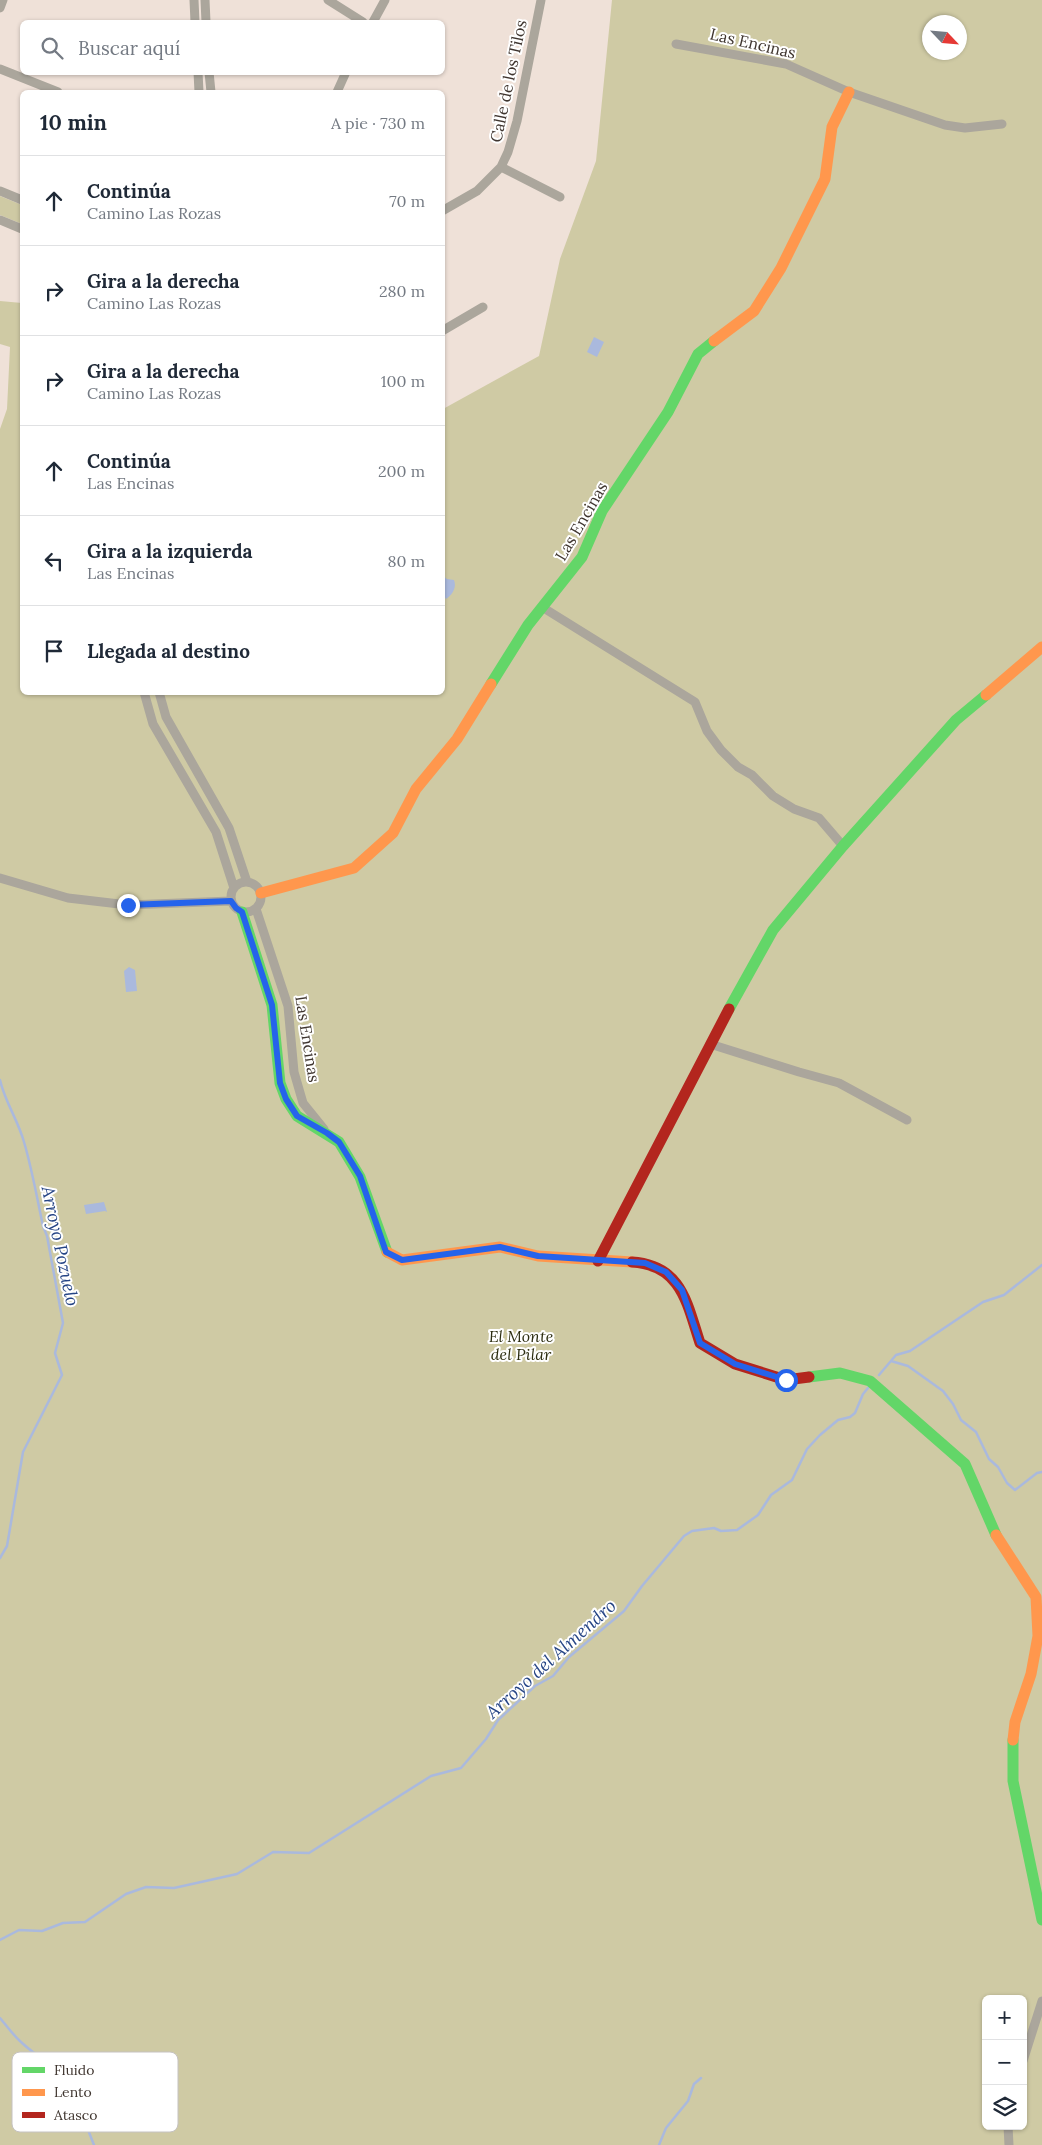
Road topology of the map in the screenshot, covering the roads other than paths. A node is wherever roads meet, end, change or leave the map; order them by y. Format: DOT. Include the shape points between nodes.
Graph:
graph roads {
  1 [pos="3,0"];
  2 [pos="194,0"];
  3 [pos="205,0"];
  4 [pos="328,0"];
  5 [pos="385,0"];
  6 [pos="541,0"];
  7 [pos="0,8"];
  8 [pos="195,20"];
  9 [pos="206,20"];
  10 [pos="360,20"];
  11 [pos="373,20"];
  12 [pos="676,44"];
  13 [pos="0,69"];
  14 [pos="198,75"];
  15 [pos="209,75"];
  16 [pos="345,75"];
  17 [pos="53,90"];
  18 [pos="199,90"];
  19 [pos="211,90"];
  20 [pos="338,90"];
  21 [pos="849,92"];
  22 [pos="1002,124"];
  23 [pos="501,167"];
  24 [pos="0,190"];
  25 [pos="560,197"];
  26 [pos="20,199"];
  27 [pos="445,209"];
  28 [pos="0,220"];
  29 [pos="20,228"];
  30 [pos="483,307"];
  31 [pos="445,330"];
  32 [pos="542,607"];
  33 [pos="1042,647"];
  34 [pos="145,695"];
  35 [pos="160,695"];
  36 [pos="843,846"];
  37 [pos="0,878"];
  38 [pos="247,882"];
  39 [pos="234,888"];
  40 [pos="261,893"];
  41 [pos="231,901"];
  42 [pos="256,909"];
  43 [pos="242,912"];
  44 [pos="710,1044"];
  45 [pos="907,1120"];
  46 [pos="327,1133"];
  47 [pos="598,1261"];
  48 [pos="1042,1920"];
  49 [pos="1042,2001"];
  50 [pos="1027,2048"];
  51 [pos="1008,2130"];
  52 [pos="1009,2145"];
  1 -- 7 [label="street"];
  2 -- 8 [label="street"];
  3 -- 9 [label="street"];
  4 -- 10 [label="street"];
  5 -- 11 [label="street"];
  6 -- 23 [label="street, Calle de los Tilos" via="517,121"];
  12 -- 21 [label="street, Las Encinas" via="786,64"];
  13 -- 17 [label="street"];
  14 -- 18 [label="street"];
  15 -- 19 [label="street"];
  16 -- 20 [label="street"];
  21 -- 22 [label="street, Las Encinas" via="945,125 965,128"];
  21 -- 32 [label="street, Las Encinas" via="832,127 825,179 781,268 754,311 698,354 668,412 602,511 582,557"];
  23 -- 25 [label="street, Calle de los Tilos"];
  23 -- 27 [label="street, Calle de los Tilos" via="476,191"];
  24 -- 26 [label="street"];
  28 -- 29 [label="street"];
  30 -- 31 [label="street"];
  32 -- 36 [label="street" via="695,702 707,731 738,767 773,796 794,809 819,818"];
  32 -- 40 [label="street, Las Encinas" via="457,739 416,789 393,833 354,868"];
  33 -- 36 [label="street" via="956,720"];
  34 -- 39 [label="street" via="153,724 216,832"];
  35 -- 38 [label="street" via="166,717 229,828"];
  36 -- 44 [label="street" via="773,930"];
  37 -- 41 [label="street" via="68,898 128,905"];
  38 -- 39 [label="street"];
  38 -- 40 [label="street"];
  39 -- 41 [label="street"];
  40 -- 42 [label="street"];
  41 -- 43 [label="street, Las Encinas"];
  42 -- 43 [label="street"];
  42 -- 46 [label="street, Las Encinas" via="288,1006 294,1072 303,1103"];
  43 -- 46 [label="street, Las Encinas" via="272,1005 283,1091 297,1116"];
  44 -- 45 [label="street" via="839,1083"];
  44 -- 47 [label="street"];
  46 -- 47 [label="street" via="339,1142 360,1176 386,1252 402,1260 500,1247 538,1256"];
  47 -- 48 [label="street" via="645,1263 666,1272 682,1290 700,1343 735,1364 786,1380 840,1373 870,1381 965,1464 998,1541 1036,1597 1038,1636 1031,1674 1015,1722 1012,1781"];
  49 -- 50 [label="street"];
  51 -- 52 [label="street"];
}
